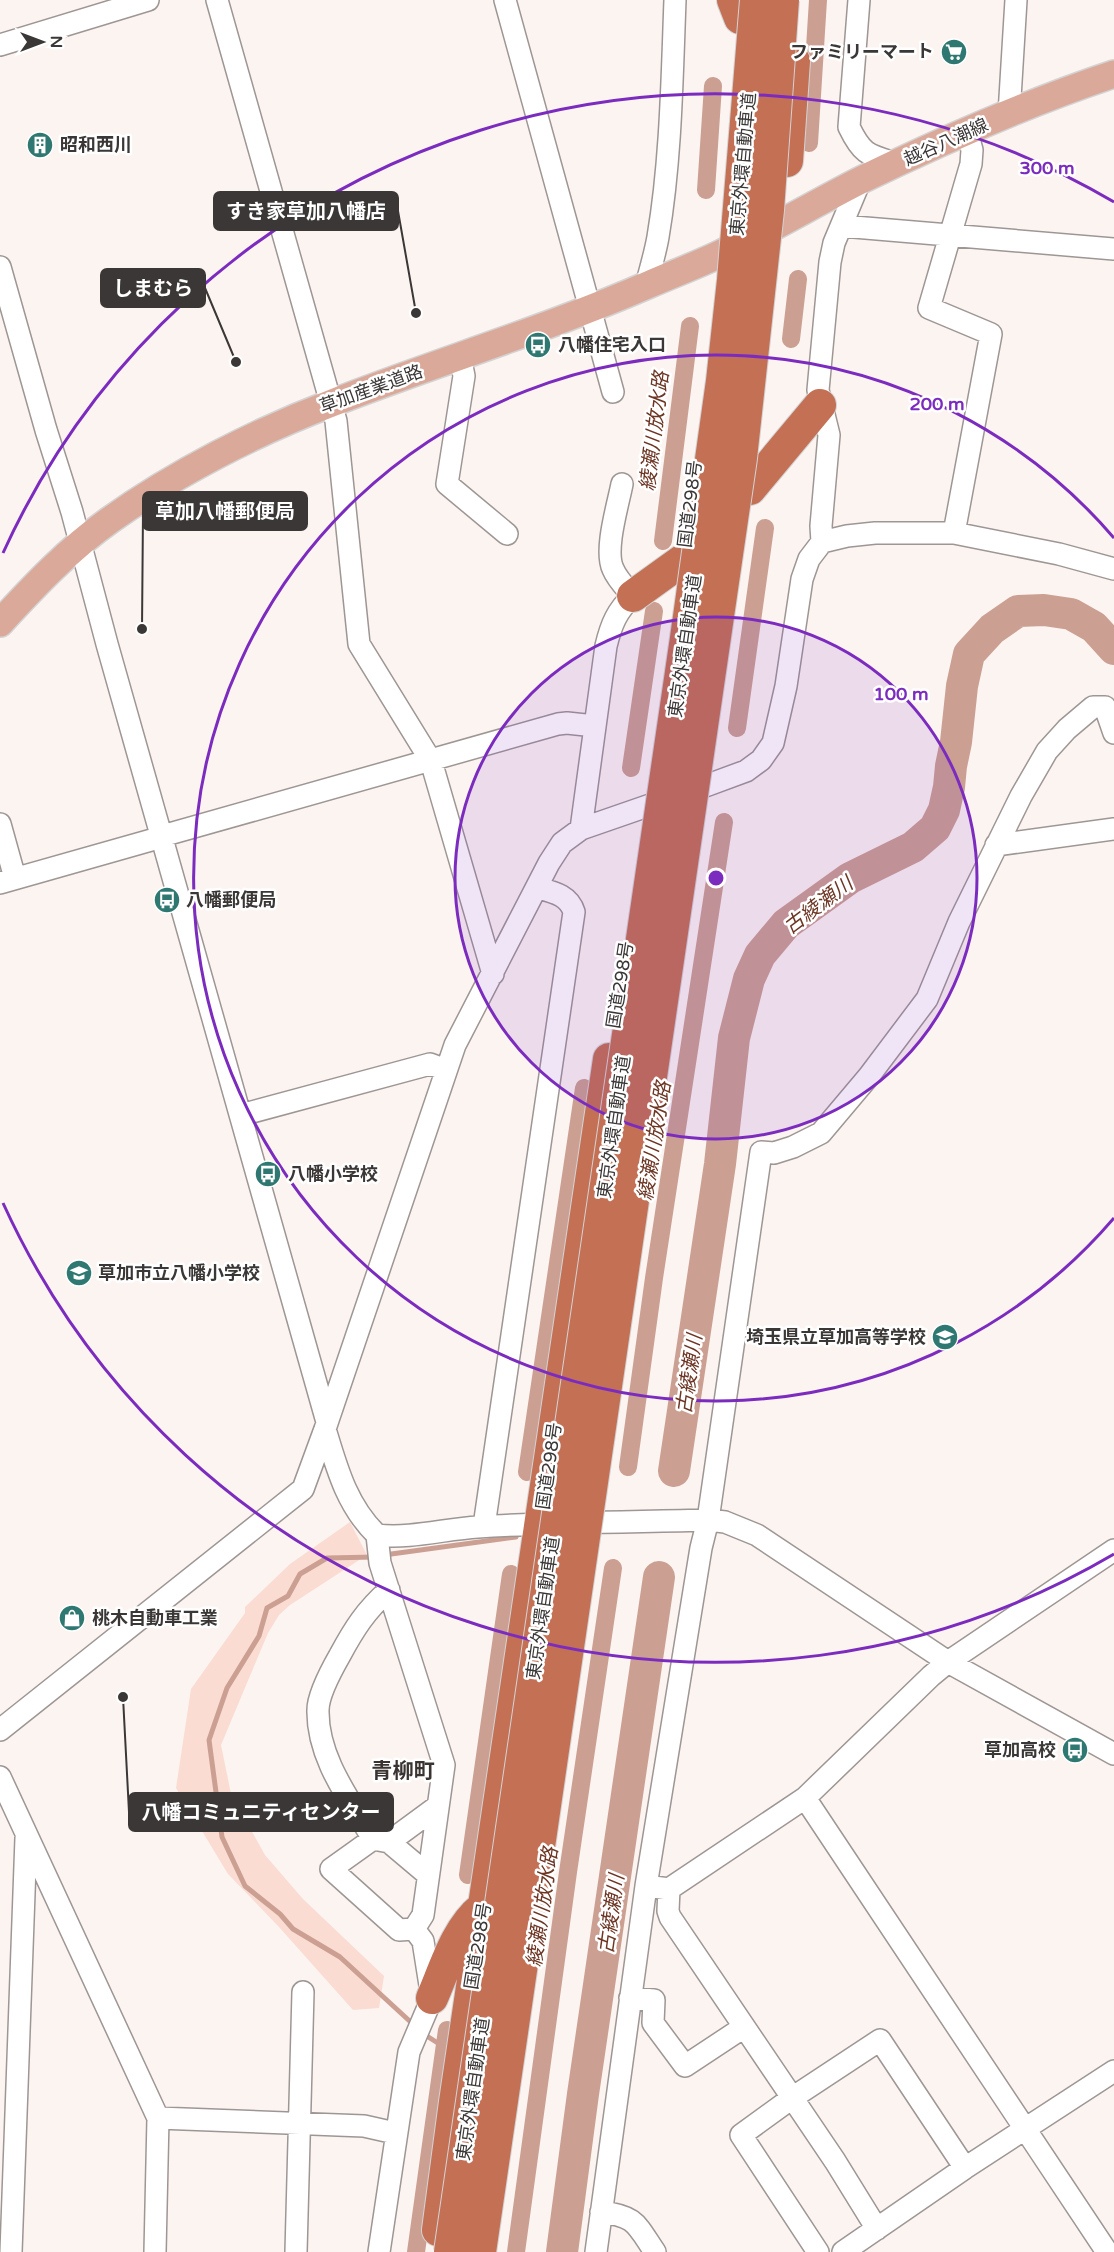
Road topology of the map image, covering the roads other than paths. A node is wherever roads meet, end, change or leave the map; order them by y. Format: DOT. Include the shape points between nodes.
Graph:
graph roads {
  1 [pos="148,0"];
  2 [pos="216,0"];
  3 [pos="505,0"];
  4 [pos="675,0"];
  5 [pos="783,0"];
  6 [pos="798,0"];
  7 [pos="859,0"];
  8 [pos="1016,0"];
  9 [pos="742,5"];
  10 [pos="0,45"];
  11 [pos="1114,74"];
  12 [pos="1009,114"];
  13 [pos="967,132"];
  14 [pos="898,164"];
  15 [pos="860,181"];
  16 [pos="782,222"];
  17 [pos="842,226"];
  18 [pos="951,236"];
  19 [pos="1114,249"];
  20 [pos="721,254"];
  21 [pos="0,267"];
  22 [pos="646,286"];
  23 [pos="589,309"];
  24 [pos="460,356"];
  25 [pos="613,392"];
  26 [pos="331,403"];
  27 [pos="820,405"];
  28 [pos="622,484"];
  29 [pos="750,489"];
  30 [pos="954,533"];
  31 [pos="507,534"];
  32 [pos="822,542"];
  33 [pos="81,543"];
  34 [pos="683,560"];
  35 [pos="1114,569"];
  36 [pos="633,596"];
  37 [pos="0,624"];
  38 [pos="595,726"];
  39 [pos="1114,733"];
  40 [pos="431,761"];
  41 [pos="708,785"];
  42 [pos="647,807"];
  43 [pos="0,824"];
  44 [pos="580,829"];
  45 [pos="1114,829"];
  46 [pos="162,836"];
  47 [pos="996,845"];
  48 [pos="8,881"];
  49 [pos="538,888"];
  50 [pos="493,974"];
  51 [pos="446,1070"];
  52 [pos="241,1115"];
  53 [pos="326,1426"];
  54 [pos="708,1520"];
  55 [pos="600,1522"];
  56 [pos="540,1524"];
  57 [pos="484,1526"];
  58 [pos="377,1535"];
  59 [pos="1114,1550"];
  60 [pos="389,1590"];
  61 [pos="948,1662"];
  62 [pos="0,1730"];
  63 [pos="1114,1754"];
  64 [pos="0,1777"];
  65 [pos="805,1798"];
  66 [pos="438,1806"];
  67 [pos="26,1834"];
  68 [pos="381,1840"];
  69 [pos="428,1874"];
  70 [pos="646,1886"];
  71 [pos="669,1889"];
  72 [pos="484,1906"];
  73 [pos="414,1929"];
  74 [pos="303,1992"];
  75 [pos="432,1998"];
  76 [pos="630,1998"];
  77 [pos="744,2027"];
  78 [pos="1114,2071"];
  79 [pos="792,2097"];
  80 [pos="158,2118"];
  81 [pos="299,2125"];
  82 [pos="1025,2129"];
  83 [pos="395,2133"];
  84 [pos="965,2168"];
  85 [pos="601,2212"];
  86 [pos="877,2229"];
  87 [pos="11,2252"];
  88 [pos="155,2252"];
  89 [pos="296,2252"];
  90 [pos="379,2252"];
  91 [pos="435,2252"];
  92 [pos="450,2252"];
  93 [pos="480,2252"];
  94 [pos="493,2252"];
  95 [pos="596,2252"];
  96 [pos="655,2252"];
  97 [pos="818,2252"];
  98 [pos="843,2252"];
  99 [pos="1107,2252"];
  1 -- 10 [label="street"];
  2 -- 26 [label="street"];
  3 -- 23 [label="street"];
  4 -- 22 [label="street" via="662,210"];
  5 -- 93 [label="highway, 東京外環自動車道, bridge" via="767,221 741,458"];
  6 -- 16 [label="highway"];
  7 -- 14 [label="street" via="849,128 859,147 870,156"];
  8 -- 12 [label="street"];
  9 -- 20 [label="highway, 国道298号"];
  9 -- 92 [label="highway, 東京外環自動車道, bridge" via="743,165 722,381"];
  11 -- 12 [label="main road, 越谷八潮線"];
  12 -- 13 [label="main road, 越谷八潮線"];
  13 -- 14 [label="main road, 越谷八潮線"];
  13 -- 18 [label="street" via="972,150 970,164"];
  14 -- 15 [label="main road, 越谷八潮線"];
  15 -- 16 [label="main road, 越谷八潮線"];
  15 -- 17 [label="street"];
  16 -- 20 [label="main road, 草加産業道路"];
  16 -- 29 [label="highway"];
  17 -- 18 [label="street"];
  17 -- 27 [label="street" via="830,262 818,390"];
  18 -- 19 [label="street"];
  18 -- 30 [label="street" via="928,308 991,334"];
  20 -- 22 [label="main road, 草加産業道路"];
  20 -- 34 [label="highway, 国道298号"];
  21 -- 33 [label="street"];
  22 -- 23 [label="main road, 草加産業道路"];
  23 -- 24 [label="main road, 草加産業道路"];
  23 -- 25 [label="street"];
  24 -- 26 [label="main road, 草加産業道路"];
  24 -- 31 [label="street" via="464,376 447,484"];
  26 -- 33 [label="main road, 草加産業道路" via="281,424 177,478"];
  26 -- 40 [label="street" via="359,645"];
  27 -- 29 [label="highway"];
  27 -- 32 [label="street" via="829,435"];
  28 -- 36 [label="street" via="610,561 616,576"];
  29 -- 41 [label="highway"];
  30 -- 32 [label="street" via="875,533"];
  30 -- 35 [label="street"];
  32 -- 41 [label="street" via="809,559 802,579 773,743 761,760 746,771"];
  33 -- 37 [label="main road, 草加産業道路"];
  33 -- 46 [label="street"];
  34 -- 36 [label="highway"];
  34 -- 42 [label="highway, 国道298号"];
  36 -- 38 [label="street" via="621,606 610,626"];
  38 -- 40 [label="street" via="558,724"];
  38 -- 44 [label="street"];
  39 -- 47 [label="street" via="1105,707 1094,707 1066,729 1047,751"];
  40 -- 46 [label="street"];
  40 -- 50 [label="street"];
  41 -- 42 [label="street"];
  41 -- 55 [label="highway"];
  42 -- 44 [label="street"];
  42 -- 56 [label="highway, 国道298号"];
  43 -- 48 [label="street"];
  44 -- 49 [label="street" via="562,843"];
  45 -- 47 [label="street"];
  46 -- 48 [label="street"];
  46 -- 52 [label="street"];
  47 -- 54 [label="street" via="927,999 869,1076 821,1133 793,1147 761,1152"];
  49 -- 50 [label="street"];
  49 -- 57 [label="street" via="559,894 574,912"];
  50 -- 51 [label="street"];
  51 -- 52 [label="street" via="430,1064"];
  51 -- 53 [label="street"];
  52 -- 53 [label="street"];
  53 -- 58 [label="street" via="348,1496"];
  53 -- 62 [label="street" via="303,1489"];
  54 -- 55 [label="street"];
  54 -- 61 [label="street" via="757,1535"];
  54 -- 70 [label="street"];
  55 -- 56 [label="street"];
  55 -- 94 [label="highway"];
  56 -- 57 [label="street"];
  56 -- 72 [label="highway, 国道298号"];
  57 -- 58 [label="street"];
  58 -- 60 [label="street" via="380,1563"];
  59 -- 61 [label="street"];
  60 -- 66 [label="street" via="444,1765"];
  60 -- 68 [label="street" via="370,1606 351,1633 330,1673 318,1708 320,1736 336,1778"];
  61 -- 63 [label="street"];
  61 -- 65 [label="street"];
  64 -- 67 [label="street"];
  65 -- 71 [label="street"];
  65 -- 82 [label="street"];
  66 -- 68 [label="street"];
  66 -- 69 [label="street"];
  67 -- 80 [label="street"];
  67 -- 87 [label="street"];
  68 -- 69 [label="street"];
  68 -- 73 [label="street" via="332,1869 399,1930"];
  69 -- 73 [label="street" via="423,1915"];
  70 -- 71 [label="street"];
  70 -- 76 [label="street"];
  71 -- 77 [label="street" via="670,1917"];
  72 -- 75 [label="highway" via="460,1934"];
  72 -- 91 [label="highway, 国道298号"];
  73 -- 75 [label="street" via="423,1941"];
  74 -- 81 [label="street"];
  75 -- 83 [label="street" via="409,2052"];
  76 -- 77 [label="street" via="654,2001 653,2023 685,2066"];
  76 -- 85 [label="street"];
  77 -- 79 [label="street"];
  78 -- 82 [label="street"];
  79 -- 84 [label="street" via="880,2040"];
  79 -- 86 [label="street"];
  79 -- 97 [label="street" via="741,2135"];
  80 -- 81 [label="street"];
  80 -- 88 [label="street"];
  81 -- 83 [label="street" via="364,2126"];
  81 -- 89 [label="street"];
  82 -- 84 [label="street"];
  82 -- 99 [label="street"];
  83 -- 90 [label="street"];
  84 -- 86 [label="street"];
  85 -- 95 [label="street"];
  85 -- 96 [label="street" via="623,2214 638,2226"];
  86 -- 98 [label="street"];
}
